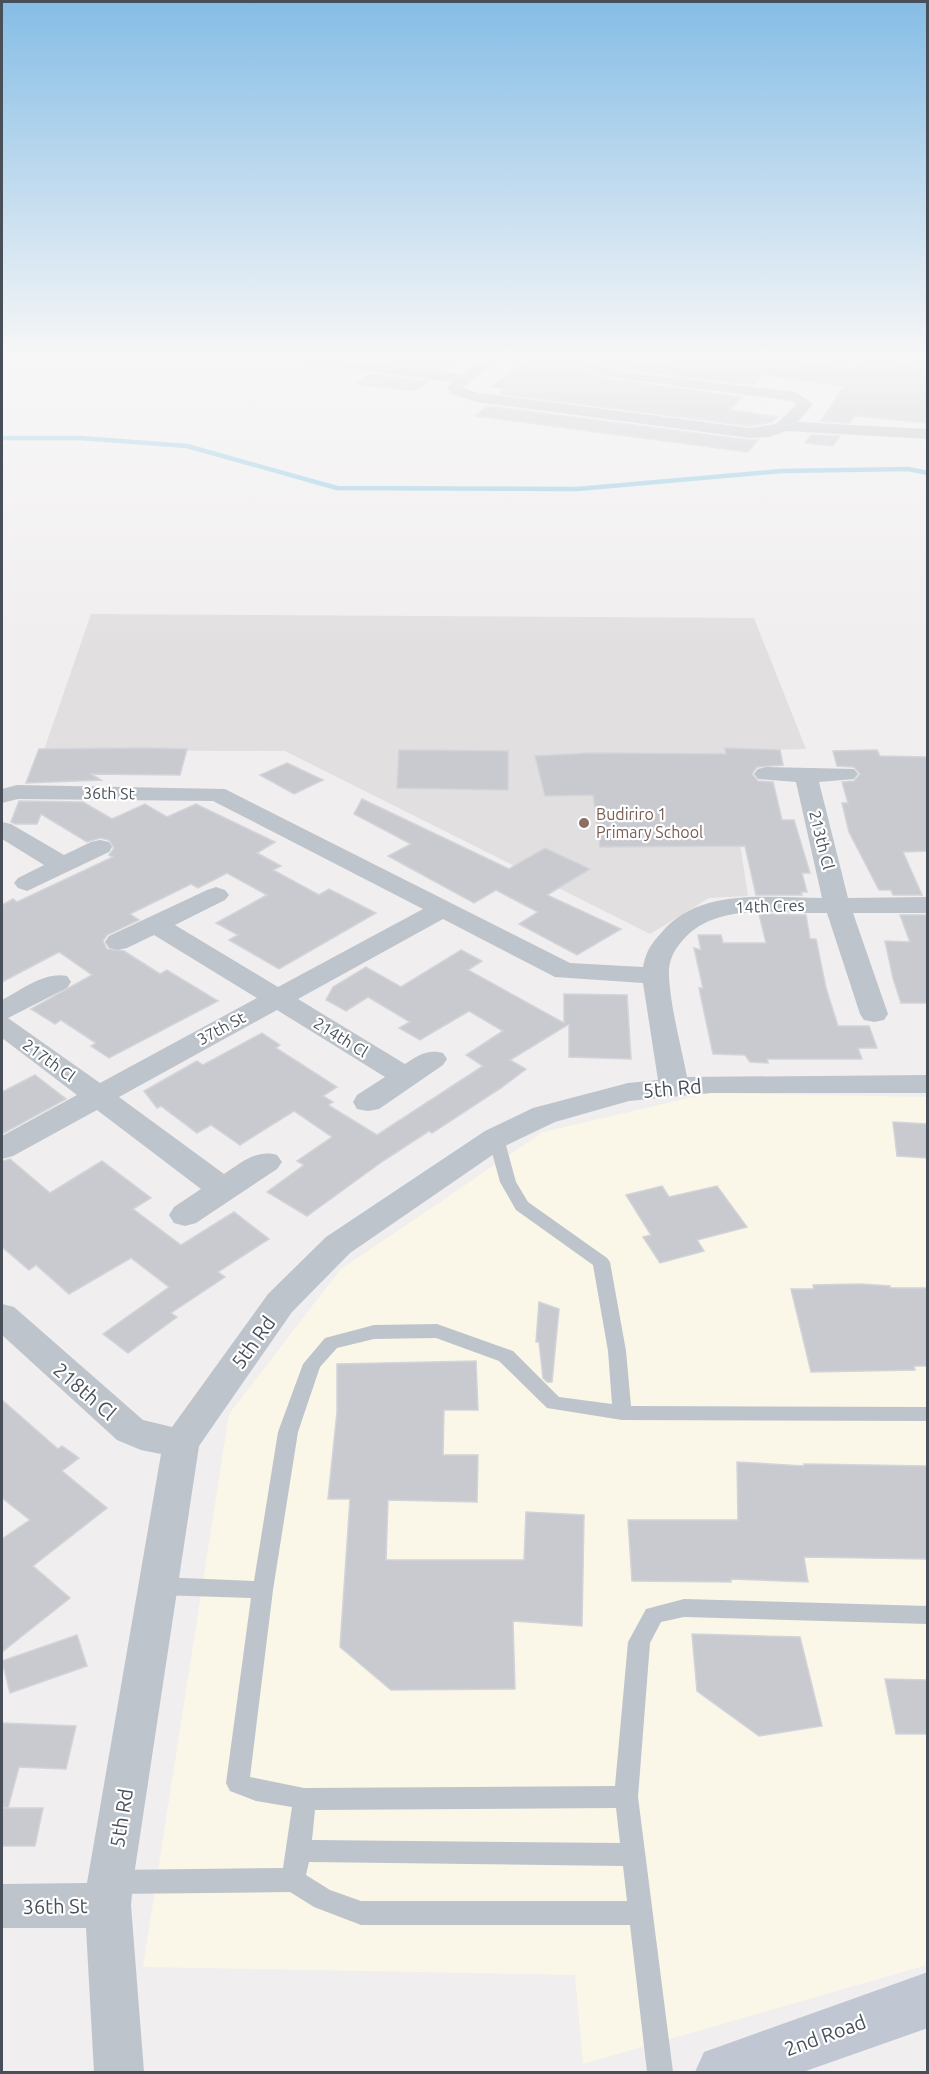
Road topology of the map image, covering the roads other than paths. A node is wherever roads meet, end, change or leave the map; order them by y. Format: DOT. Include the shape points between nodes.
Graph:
graph roads {
  1 [pos="766,774"];
  2 [pos="846,774"];
  3 [pos="806,776"];
  4 [pos="2,796"];
  5 [pos="2,829"];
  6 [pos="100,847"];
  7 [pos="62,865"];
  8 [pos="27,883"];
  9 [pos="216,895"];
  10 [pos="927,904"];
  11 [pos="837,905"];
  12 [pos="442,909"];
  13 [pos="155,924"];
  14 [pos="118,942"];
  15 [pos="655,976"];
  16 [pos="57,982"];
  17 [pos="278,997"];
  18 [pos="2,1011"];
  19 [pos="874,1014"];
  20 [pos="2,1025"];
  21 [pos="433,1059"];
  22 [pos="404,1076"];
  23 [pos="927,1084"];
  24 [pos="674,1088"];
  25 [pos="96,1095"];
  26 [pos="368,1102"];
  27 [pos="496,1138"];
  28 [pos="2,1149"];
  29 [pos="266,1162"];
  30 [pos="223,1189"];
  31 [pos="185,1215"];
  32 [pos="2,1316"];
  33 [pos="622,1413"];
  34 [pos="927,1414"];
  35 [pos="180,1443"];
  36 [pos="159,1586"];
  37 [pos="263,1590"];
  38 [pos="927,1615"];
  39 [pos="626,1797"];
  40 [pos="304,1799"];
  41 [pos="299,1851"];
  42 [pos="633,1855"];
  43 [pos="293,1881"];
  44 [pos="109,1894"];
  45 [pos="2,1906"];
  46 [pos="640,1913"];
  47 [pos="927,2000"];
  48 [pos="119,2073"];
  49 [pos="660,2073"];
  50 [pos="724,2073"];
  1 -- 3 [label="street"];
  2 -- 3 [label="street"];
  3 -- 11 [label="street, 213th Cl"];
  4 -- 12 [label="street, 36th St" via="17,792 218,794"];
  5 -- 7 [label="street"];
  6 -- 7 [label="street"];
  7 -- 8 [label="street"];
  9 -- 13 [label="street"];
  10 -- 11 [label="street, 14th Cres"];
  11 -- 15 [label="street, 14th Cres" via="734,906 702,913 684,922 659,951"];
  11 -- 19 [label="street, 213th Cl"];
  12 -- 15 [label="street" via="565,971"];
  12 -- 17 [label="street, 37th St"];
  13 -- 14 [label="street"];
  13 -- 17 [label="street, 214th Cl"];
  15 -- 24 [label="street, 14th Cres"];
  16 -- 18 [label="street"];
  17 -- 22 [label="street, 214th Cl"];
  17 -- 25 [label="street, 37th St"];
  20 -- 25 [label="street, 217th Cl"];
  21 -- 22 [label="street"];
  22 -- 26 [label="street"];
  23 -- 24 [label="street, 5th Rd" via="711,1084"];
  24 -- 27 [label="street, 5th Rd" via="628,1092 544,1115"];
  25 -- 28 [label="street, 37th St"];
  25 -- 30 [label="street, 217th Cl"];
  27 -- 33 [label="lane" via="508,1182 522,1206 601,1262 618,1351"];
  27 -- 35 [label="street, 5th Rd" via="338,1245 280,1303"];
  29 -- 30 [label="street"];
  30 -- 31 [label="street"];
  32 -- 35 [label="street, 218th Cl" via="130,1430 141,1436"];
  33 -- 34 [label="lane"];
  33 -- 37 [label="lane" via="554,1403 506,1356 437,1331 374,1332 331,1343 312,1365 288,1432"];
  35 -- 36 [label="street, 5th Rd"];
  36 -- 37 [label="lane"];
  36 -- 44 [label="street, 5th Rd"];
  37 -- 40 [label="lane" via="238,1783"];
  38 -- 39 [label="lane" via="684,1608 654,1615 639,1642"];
  39 -- 40 [label="lane"];
  39 -- 42 [label="lane"];
  40 -- 41 [label="lane"];
  41 -- 42 [label="lane"];
  41 -- 43 [label="lane"];
  42 -- 46 [label="lane"];
  43 -- 44 [label="lane"];
  43 -- 46 [label="lane" via="323,1899 361,1913"];
  44 -- 45 [label="street, 36th St"];
  44 -- 48 [label="street, 5th Rd"];
  46 -- 49 [label="lane"];
  47 -- 50 [label="street, 2nd Road"];
}
